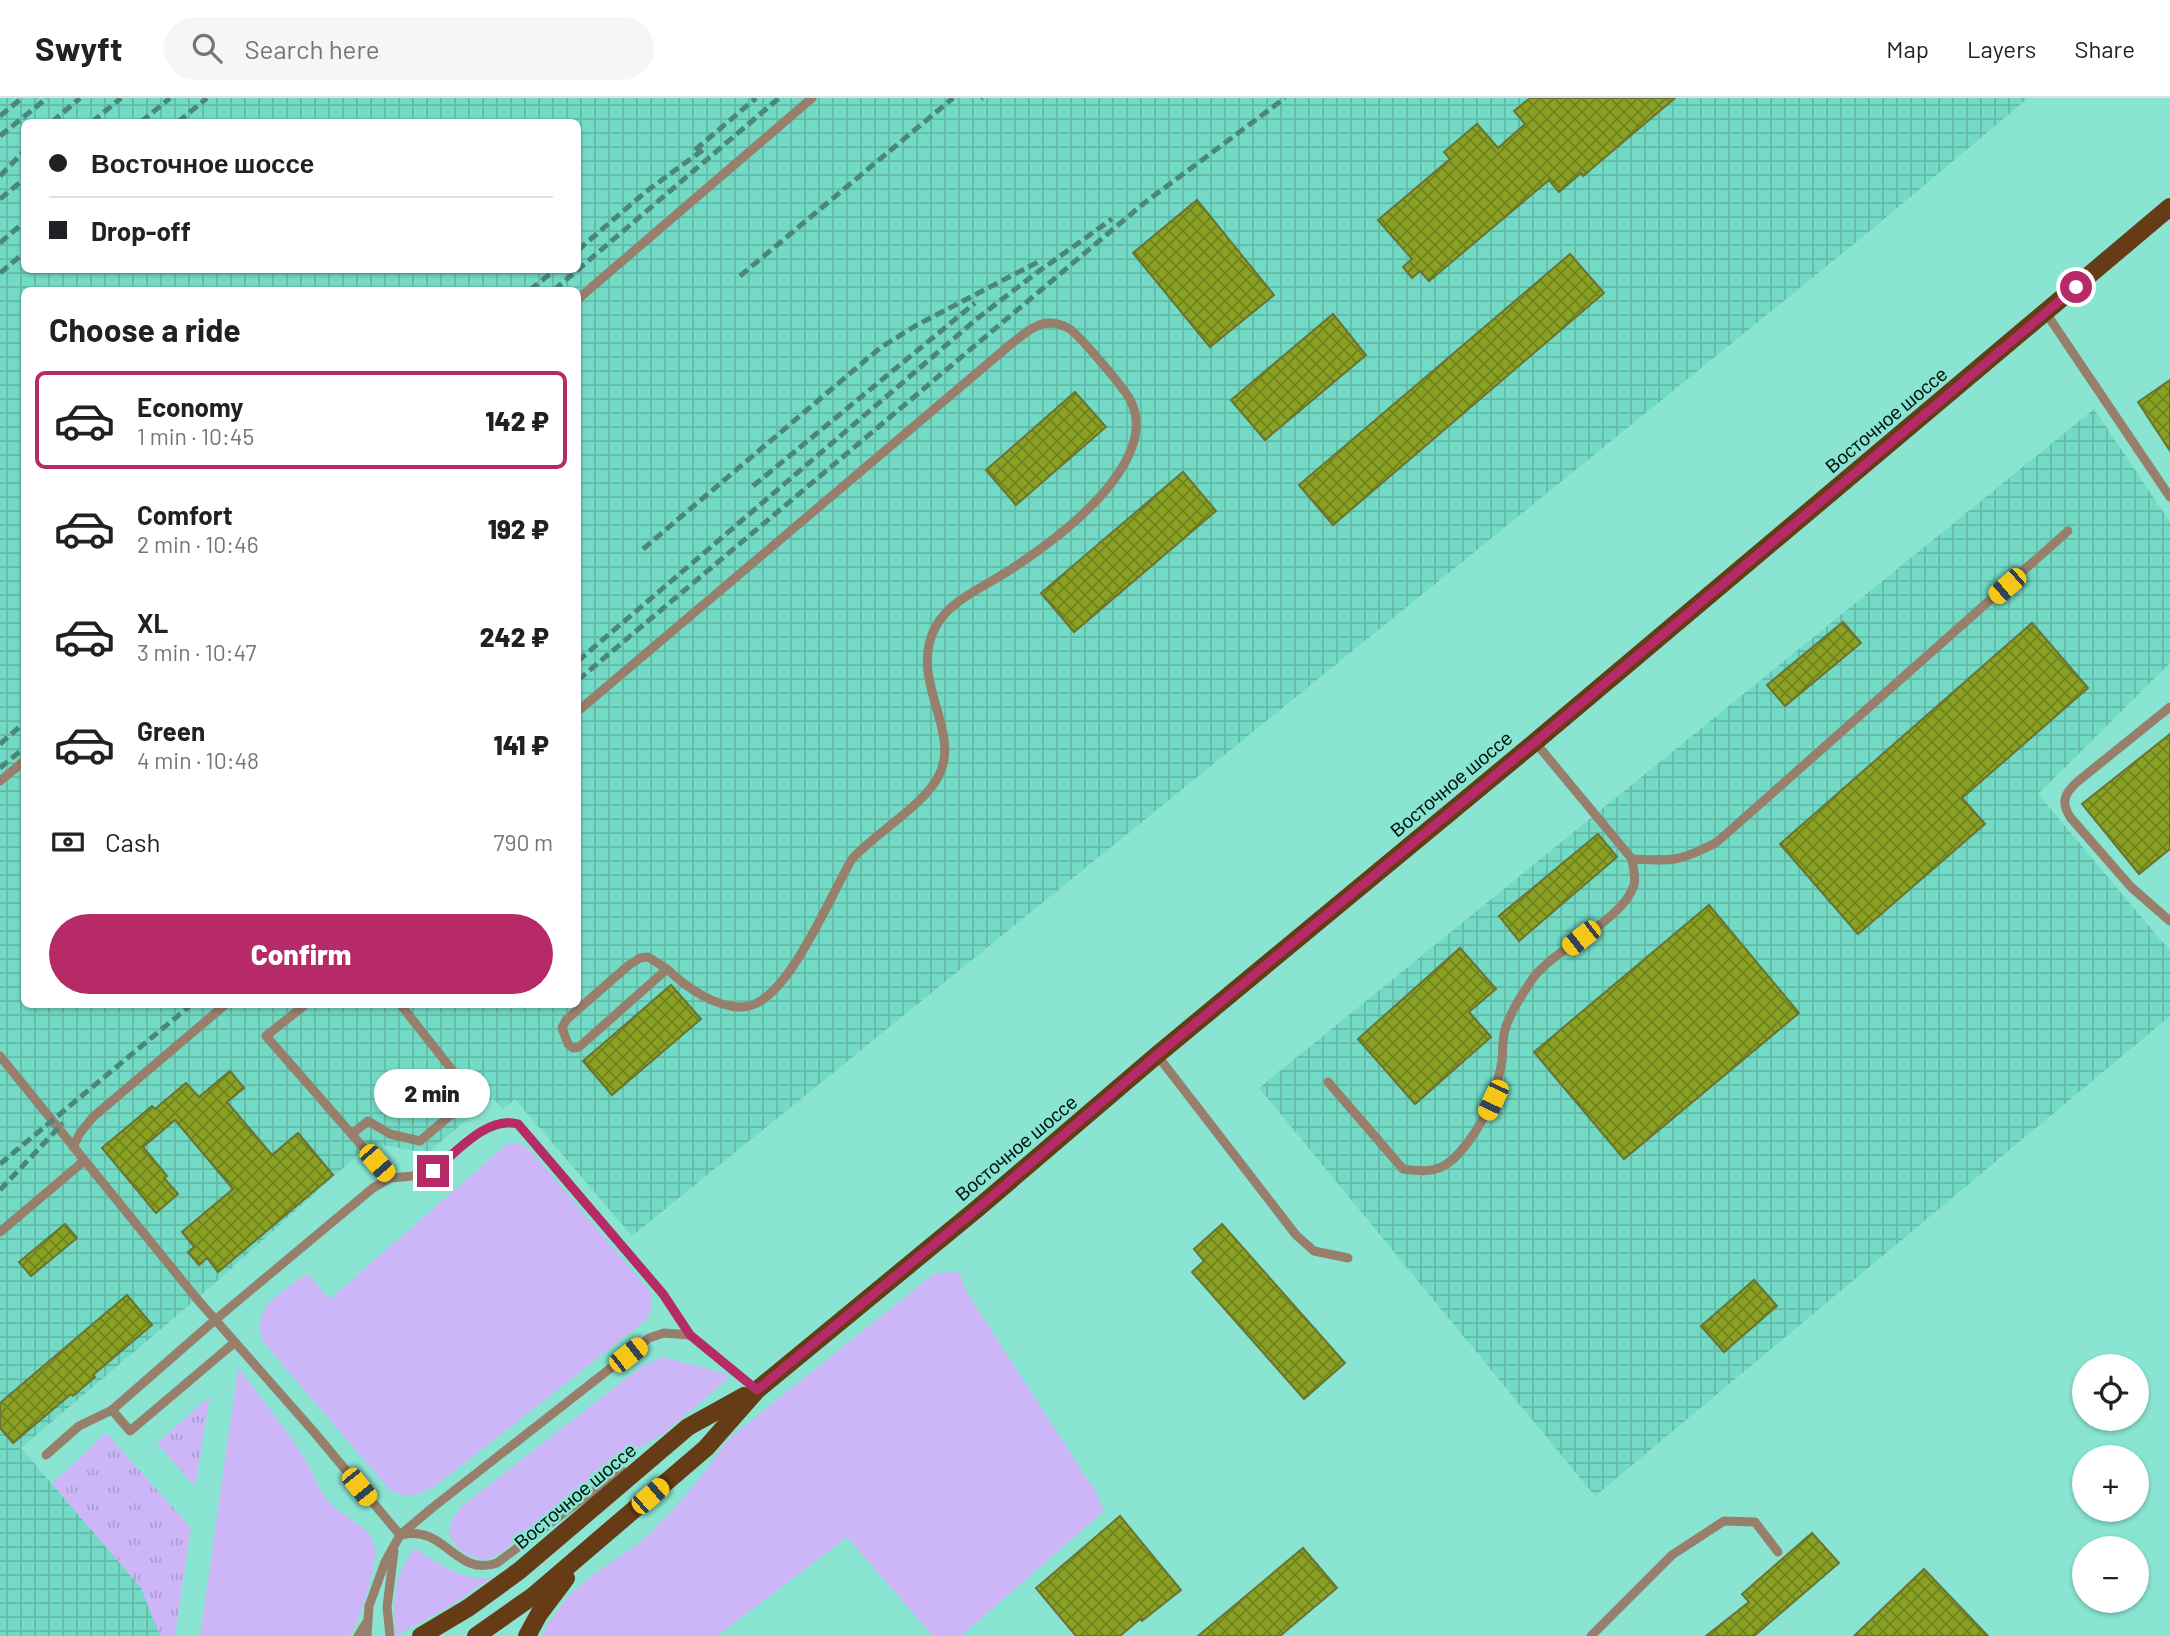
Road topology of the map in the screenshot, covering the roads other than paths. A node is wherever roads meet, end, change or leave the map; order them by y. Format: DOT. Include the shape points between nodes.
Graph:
graph roads {
  1 [pos="812,98"];
  2 [pos="2170,208"];
  3 [pos="581,296"];
  4 [pos="2046,313"];
  5 [pos="2170,497"];
  6 [pos="2068,531"];
  7 [pos="581,708"];
  8 [pos="2170,708"];
  9 [pos="1535,742"];
  10 [pos="21,764"];
  11 [pos="0,781"];
  12 [pos="1632,859"];
  13 [pos="2170,921"];
  14 [pos="667,969"];
  15 [pos="581,1007"];
  16 [pos="221,1008"];
  17 [pos="301,1008"];
  18 [pos="403,1008"];
  19 [pos="580,1008"];
  20 [pos="1157,1055"];
  21 [pos="0,1056"];
  22 [pos="1328,1082"];
  23 [pos="352,1135"];
  24 [pos="73,1147"];
  25 [pos="84,1161"];
  26 [pos="390,1178"];
  27 [pos="0,1232"];
  28 [pos="1348,1258"];
  29 [pos="215,1320"];
  30 [pos="690,1335"];
  31 [pos="234,1343"];
  32 [pos="757,1390"];
  33 [pos="112,1410"];
  34 [pos="665,1448"];
  35 [pos="46,1454"];
  36 [pos="400,1535"];
  37 [pos="394,1548"];
  38 [pos="587,1550"];
  39 [pos="1778,1552"];
  40 [pos="366,1623"];
  41 [pos="358,1636"];
  42 [pos="367,1636"];
  43 [pos="390,1636"];
  44 [pos="421,1636"];
  45 [pos="476,1636"];
  46 [pos="527,1636"];
  47 [pos="1591,1636"];
  1 -- 3 [label="lane"];
  2 -- 4 [label="main road, Восточное шоссе"];
  4 -- 5 [label="lane"];
  4 -- 9 [label="main road, Восточное шоссе"];
  6 -- 12 [label="lane" via="1717,842 1688,858"];
  7 -- 14 [label="lane" via="1031,330 1046,323 1071,328 1131,401 1135,439 1117,475 1099,496 1049,542 953,607 937,624 926,657 943,738 945,760 940,774 932,789 852,859 791,971 774,990 745,1007 709,998"];
  8 -- 13 [label="lane" via="2077,782 2064,798 2070,817 2131,887"];
  9 -- 12 [label="lane"];
  9 -- 20 [label="main road, Восточное шоссе"];
  10 -- 11 [label="lane"];
  12 -- 22 [label="lane" via="1635,882 1629,897 1541,970 1518,1002 1505,1029 1502,1062 1488,1110 1459,1154 1440,1170 1403,1170"];
  14 -- 15 [label="lane" via="649,957 640,958"];
  14 -- 19 [label="lane" via="573,1048 562,1028"];
  16 -- 24 [label="lane" via="93,1117"];
  17 -- 23 [label="lane" via="266,1036"];
  18 -- 23 [label="lane" via="468,1090 466,1102 420,1141 390,1134 368,1121"];
  20 -- 28 [label="lane" via="1297,1235 1314,1251"];
  20 -- 32 [label="main road, Восточное шоссе"];
  21 -- 24 [label="lane"];
  23 -- 26 [label="lane"];
  24 -- 25 [label="lane"];
  25 -- 27 [label="lane"];
  25 -- 29 [label="lane"];
  26 -- 29 [label="lane"];
  26 -- 30 [label="lane" via="425,1175 481,1132 509,1121 518,1124 663,1294"];
  29 -- 31 [label="lane"];
  29 -- 33 [label="lane"];
  30 -- 32 [label="lane"];
  30 -- 36 [label="lane" via="664,1333 649,1338"];
  31 -- 33 [label="lane" via="130,1430"];
  31 -- 36 [label="lane"];
  32 -- 34 [label="main road, Восточное шоссе" via="688,1427"];
  32 -- 38 [label="main road, Восточное шоссе" via="706,1448"];
  33 -- 35 [label="lane" via="79,1426"];
  34 -- 36 [label="lane" via="589,1494 485,1568 469,1563 425,1534"];
  34 -- 44 [label="main road, Восточное шоссе" via="519,1571"];
  36 -- 37 [label="lane"];
  37 -- 40 [label="lane" via="374,1586"];
  37 -- 43 [label="lane" via="387,1607"];
  38 -- 45 [label="main road"];
  38 -- 46 [label="main road"];
  39 -- 47 [label="lane" via="1755,1522 1724,1521 1672,1555"];
  40 -- 41 [label="lane"];
  40 -- 42 [label="lane"];
}
